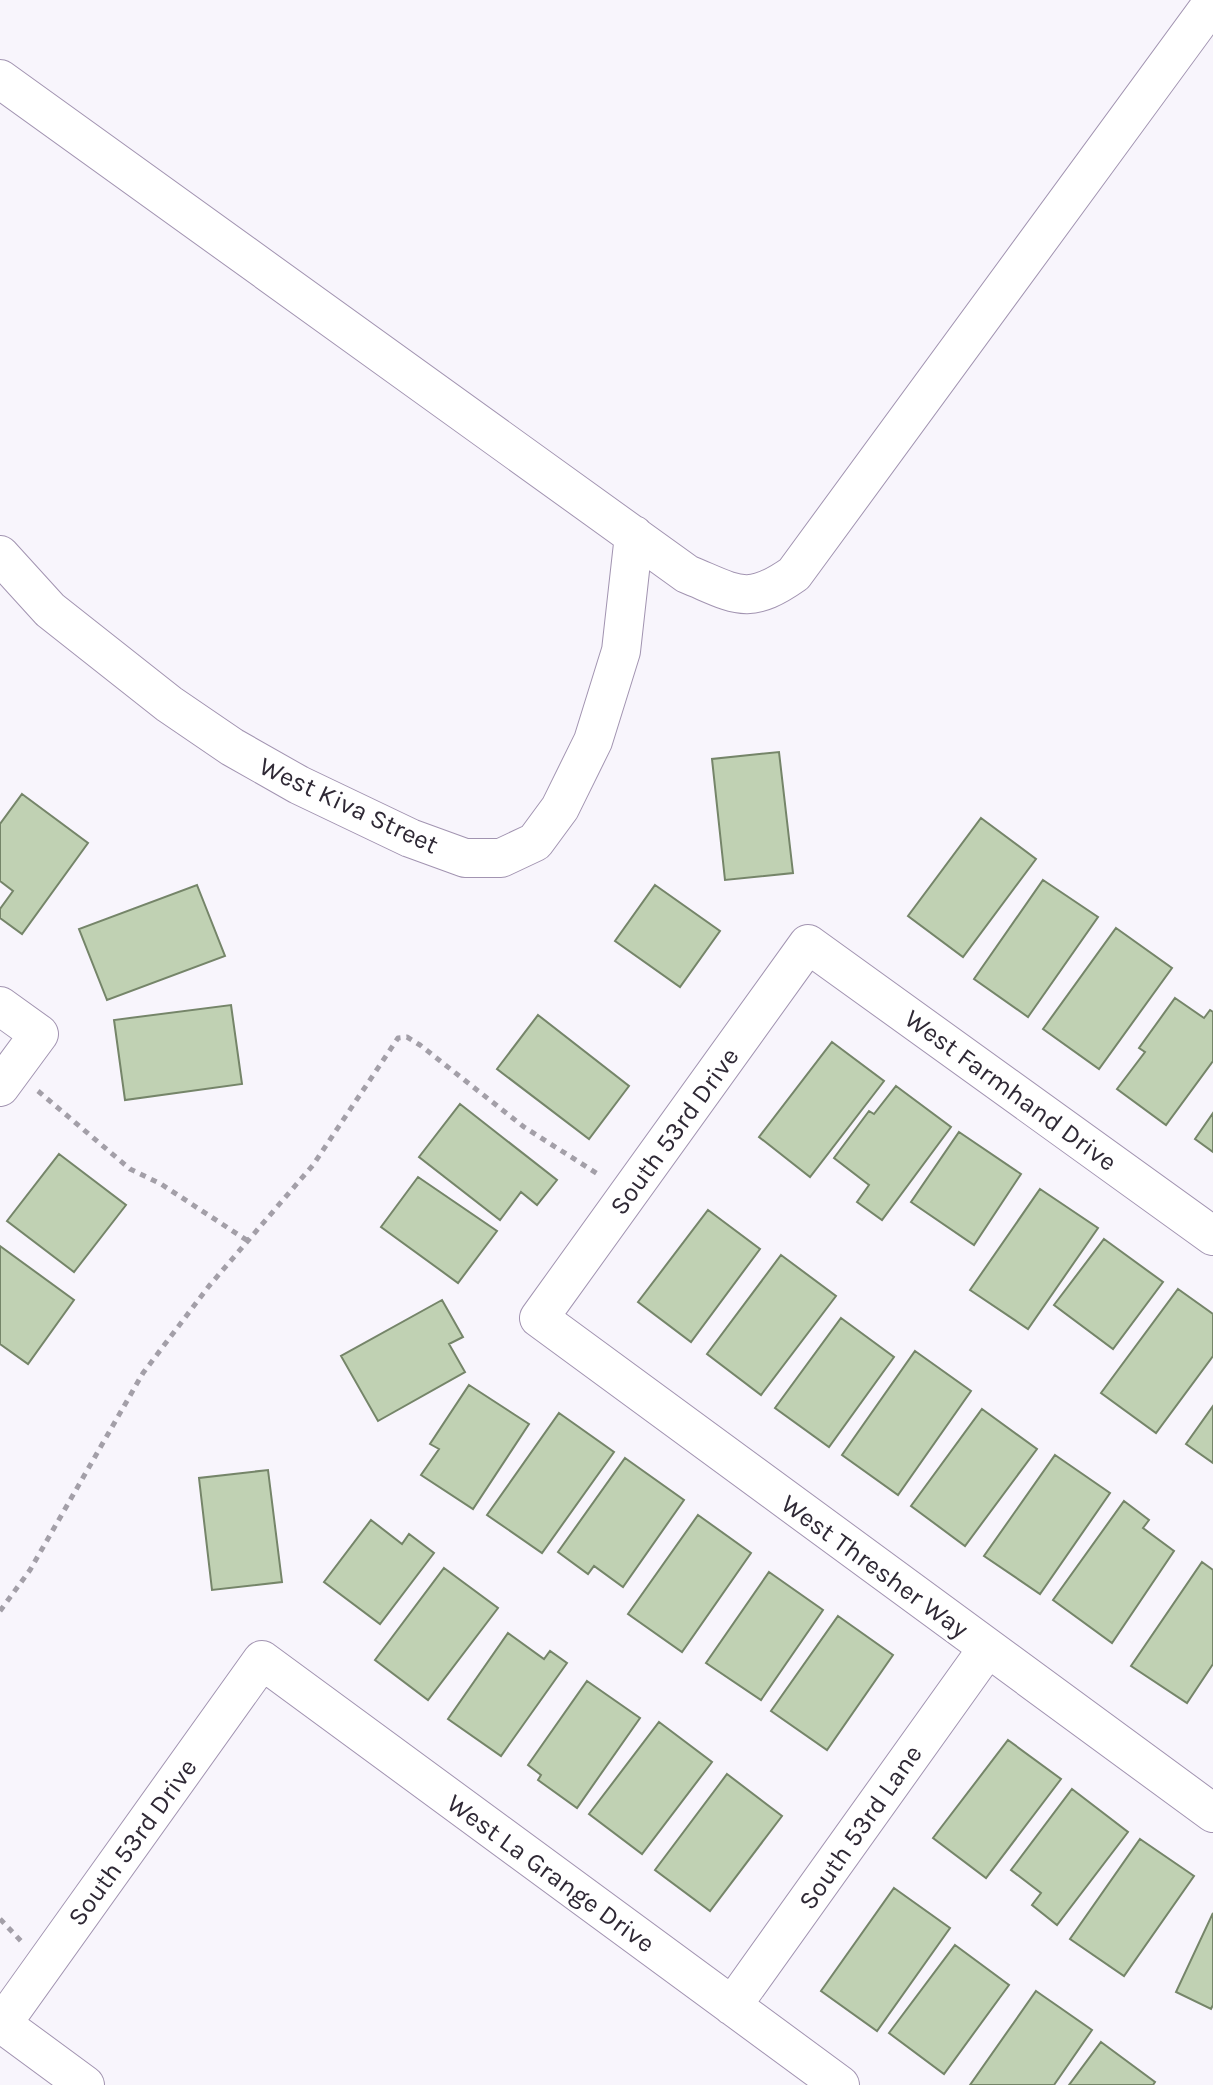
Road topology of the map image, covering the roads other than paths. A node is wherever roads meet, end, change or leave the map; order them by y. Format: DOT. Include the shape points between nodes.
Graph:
graph roads {
  1 [pos="1213,2"];
  2 [pos="0,79"];
  3 [pos="634,535"];
  4 [pos="0,555"];
  5 [pos="808,944"];
  6 [pos="0,1006"];
  7 [pos="7,1078"];
  8 [pos="1213,1236"];
  9 [pos="539,1318"];
  10 [pos="987,1649"];
  11 [pos="262,1660"];
  12 [pos="1213,1813"];
  13 [pos="732,2006"];
  14 [pos="2,2024"];
  15 [pos="85,2085"];
  16 [pos="840,2085"];
  1 -- 3 [label="street" via="794,574 770,591 741,596 687,574"];
  2 -- 3 [label="street"];
  3 -- 4 [label="street, West Kiva Street" via="621,651 593,741 560,808 535,842 501,858 465,858 410,838 232,747 50,610"];
  5 -- 8 [label="street, West Farmhand Drive"];
  5 -- 9 [label="street, South 53rd Drive"];
  6 -- 7 [label="street" via="39,1034"];
  9 -- 10 [label="street, West Thresher Way"];
  10 -- 12 [label="street, West Thresher Way"];
  10 -- 13 [label="street, South 53rd Lane"];
  11 -- 13 [label="street, West La Grange Drive"];
  11 -- 14 [label="street, South 53rd Drive"];
  13 -- 16 [label="street, West La Grange Drive"];
  14 -- 15 [label="street"];
}
